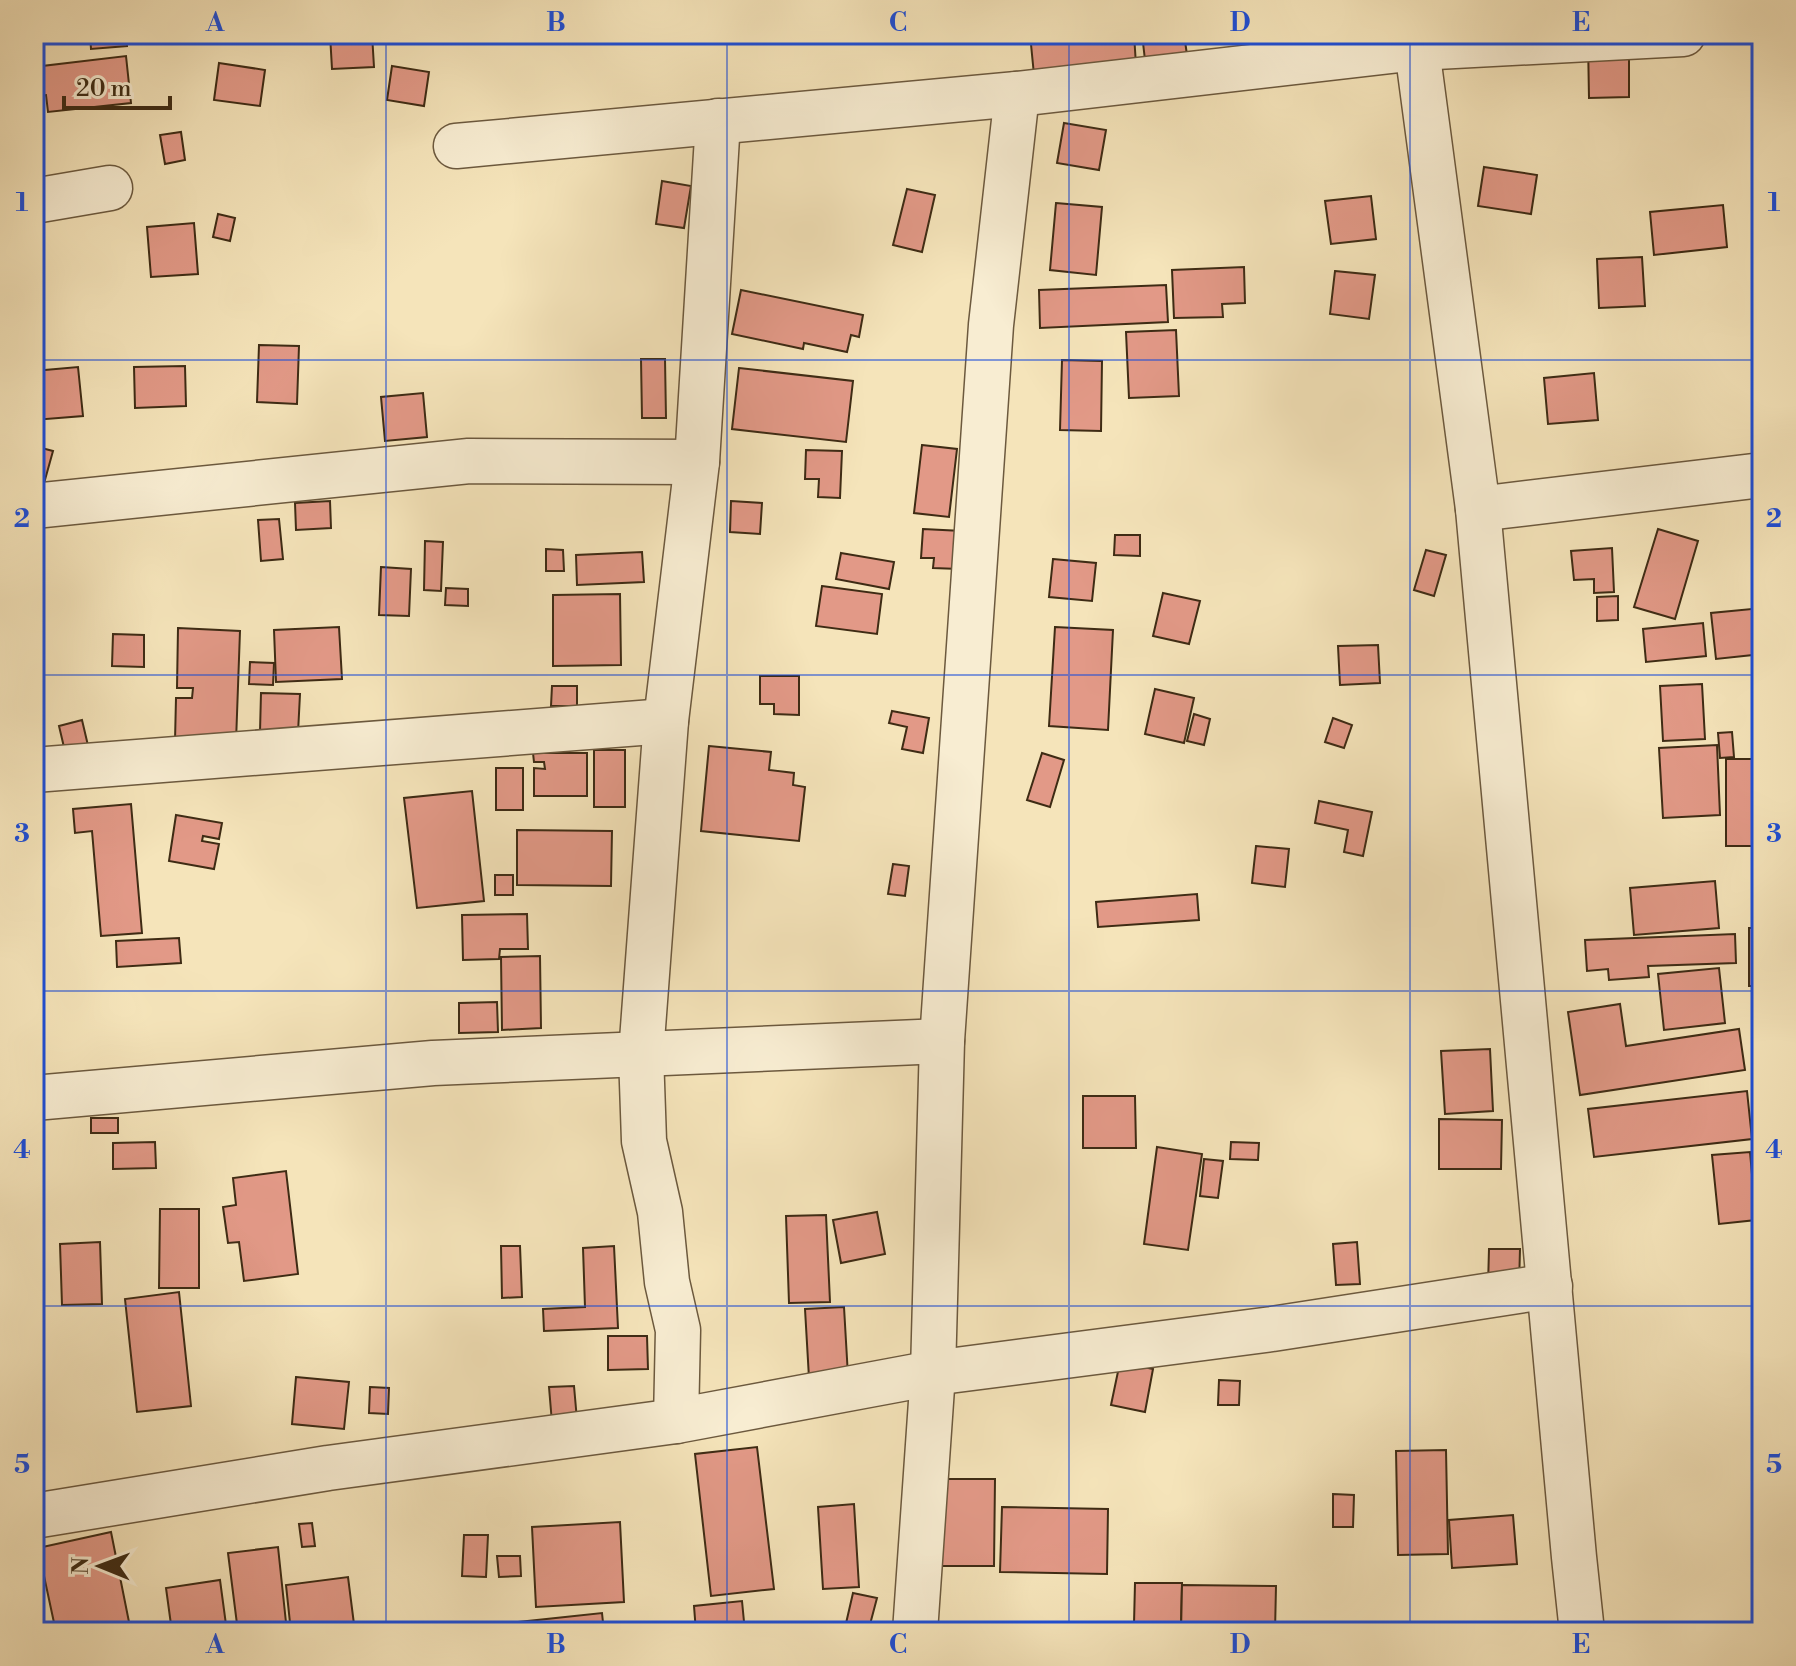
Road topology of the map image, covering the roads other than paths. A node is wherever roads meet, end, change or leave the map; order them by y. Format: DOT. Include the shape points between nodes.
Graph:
graph roads {
  1 [pos="1683,34"];
  2 [pos="1416,41"];
  3 [pos="1017,94"];
  4 [pos="718,121"];
  5 [pos="456,146"];
  6 [pos="110,188"];
  7 [pos="34,201"];
  8 [pos="697,462"];
  9 [pos="1762,475"];
  10 [pos="34,506"];
  11 [pos="1478,509"];
  12 [pos="666,721"];
  13 [pos="34,770"];
  14 [pos="942,1041"];
  15 [pos="641,1054"];
  16 [pos="34,1098"];
  17 [pos="1550,1286"];
  18 [pos="933,1373"];
  19 [pos="676,1421"];
  20 [pos="34,1516"];
  21 [pos="915,1632"];
  22 [pos="1582,1632"];
  1 -- 2 [label="street"];
  2 -- 3 [label="street"];
  2 -- 11 [label="street"];
  3 -- 4 [label="street"];
  3 -- 14 [label="street" via="991,325"];
  4 -- 5 [label="street"];
  4 -- 8 [label="street"];
  6 -- 7 [label="street"];
  8 -- 10 [label="street" via="469,461"];
  8 -- 12 [label="street"];
  9 -- 11 [label="street"];
  11 -- 17 [label="street"];
  12 -- 13 [label="street"];
  12 -- 15 [label="street"];
  14 -- 15 [label="street"];
  14 -- 18 [label="street"];
  15 -- 16 [label="street" via="433,1063"];
  15 -- 19 [label="street" via="644,1141 678,1330"];
  17 -- 18 [label="street"];
  17 -- 22 [label="street"];
  18 -- 19 [label="street"];
  18 -- 21 [label="street"];
  19 -- 20 [label="street" via="328,1468"];
}
